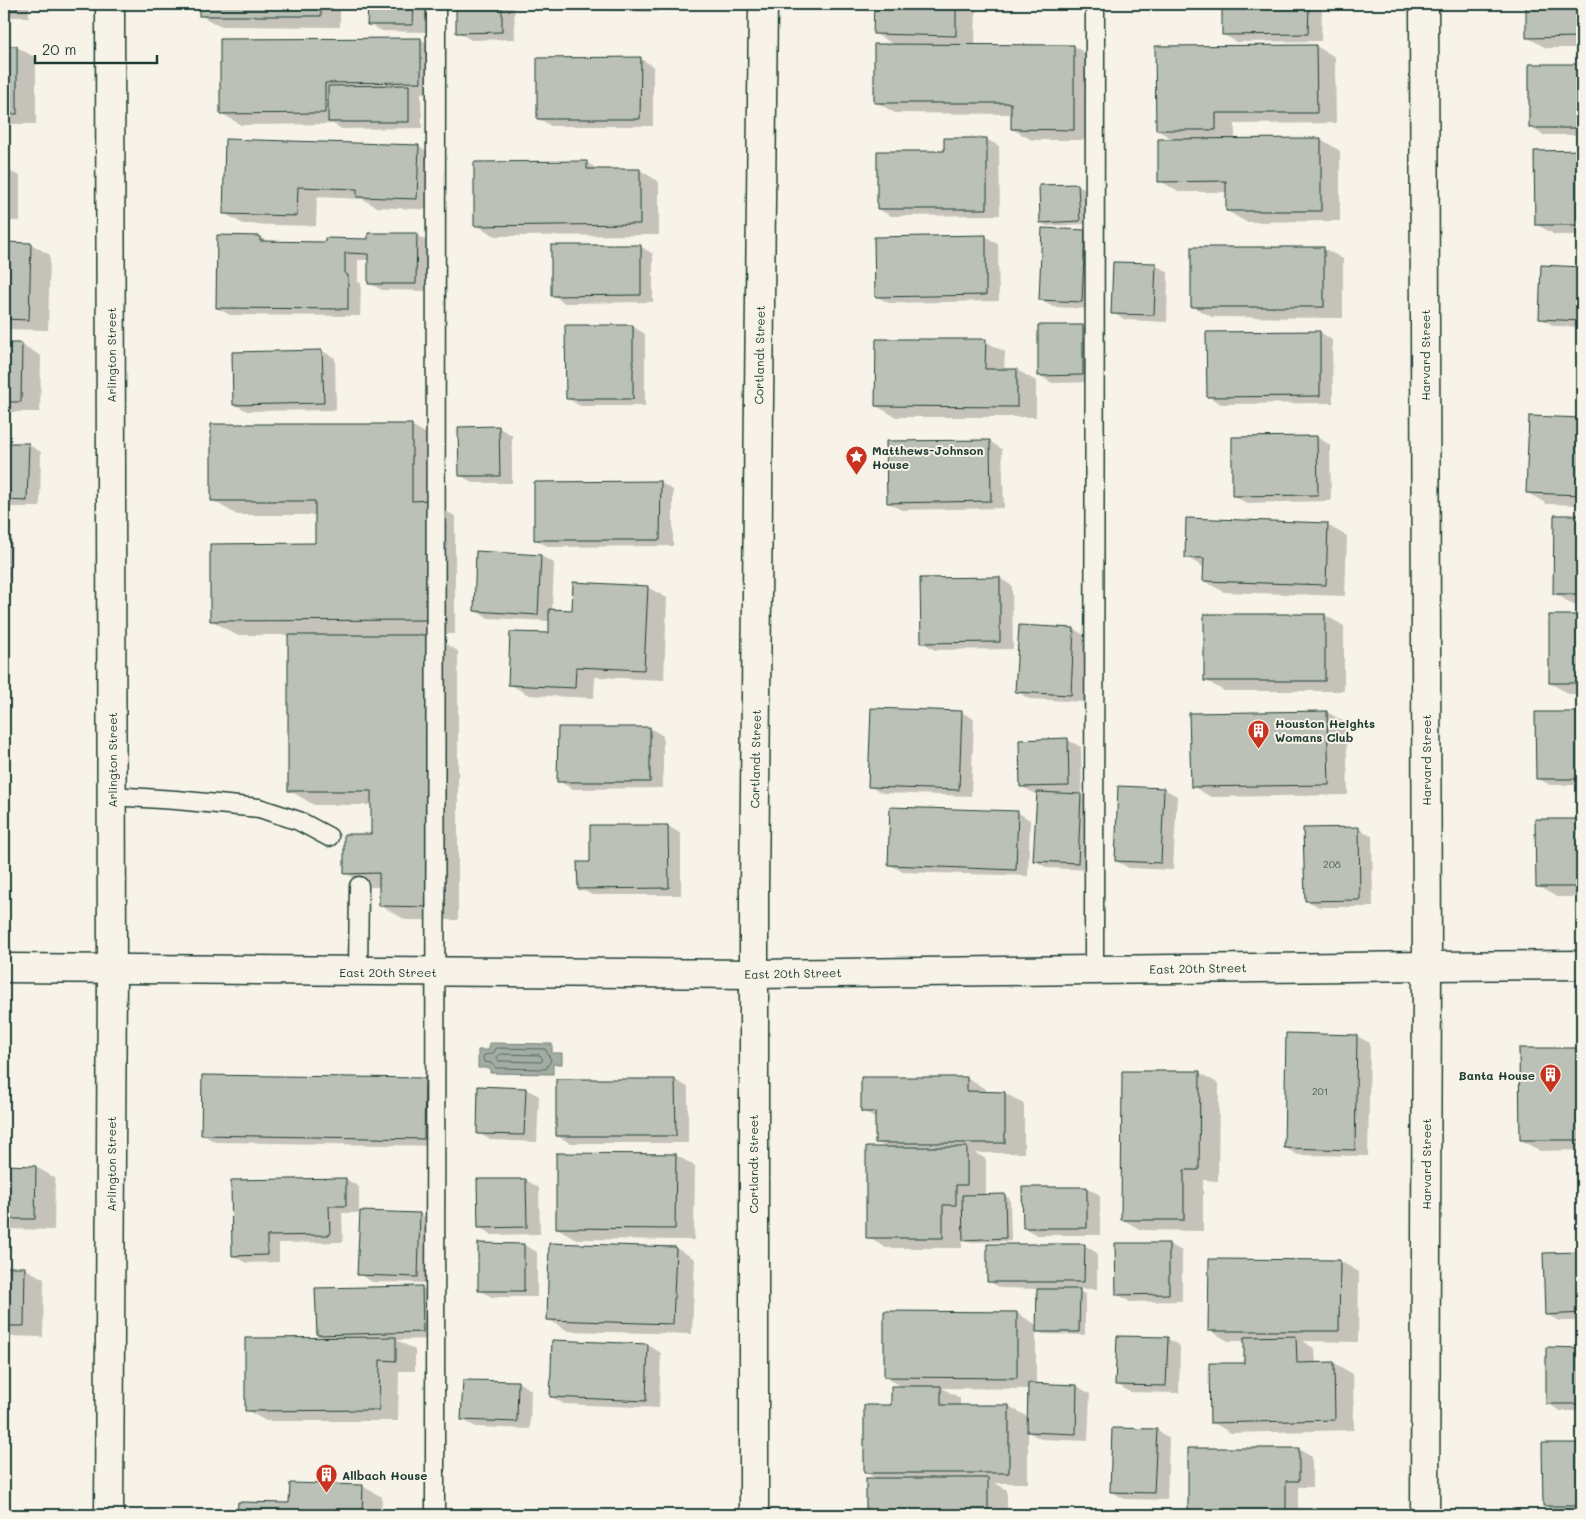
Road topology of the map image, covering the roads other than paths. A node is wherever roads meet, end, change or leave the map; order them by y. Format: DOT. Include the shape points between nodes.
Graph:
graph roads {
  1 [pos="110,4"];
  2 [pos="436,4"];
  3 [pos="763,4"];
  4 [pos="1095,4"];
  5 [pos="1424,4"];
  6 [pos="112,796"];
  7 [pos="329,837"];
  8 [pos="359,886"];
  9 [pos="1582,965"];
  10 [pos="1426,966"];
  11 [pos="4,968"];
  12 [pos="112,970"];
  13 [pos="1094,970"];
  14 [pos="358,971"];
  15 [pos="435,972"];
  16 [pos="753,974"];
  17 [pos="109,1515"];
  18 [pos="435,1515"];
  19 [pos="754,1515"];
  20 [pos="1425,1515"];
  1 -- 6 [label="street, Arlington Street"];
  2 -- 15 [label="lane"];
  3 -- 16 [label="street, Cortlandt Street"];
  4 -- 13 [label="lane"];
  5 -- 10 [label="street, Harvard Street"];
  6 -- 7 [label="lane" via="259,808 299,821"];
  6 -- 12 [label="street, Arlington Street"];
  8 -- 14 [label="lane"];
  9 -- 10 [label="street, East 20th Street"];
  10 -- 13 [label="street, East 20th Street"];
  10 -- 20 [label="street, Harvard Street"];
  11 -- 12 [label="street, East 20th Street"];
  12 -- 14 [label="street, East 20th Street"];
  12 -- 17 [label="street, Arlington Street"];
  13 -- 16 [label="street, East 20th Street"];
  14 -- 15 [label="street, East 20th Street"];
  15 -- 16 [label="street, East 20th Street"];
  15 -- 18 [label="lane"];
  16 -- 19 [label="street, Cortlandt Street"];
}
